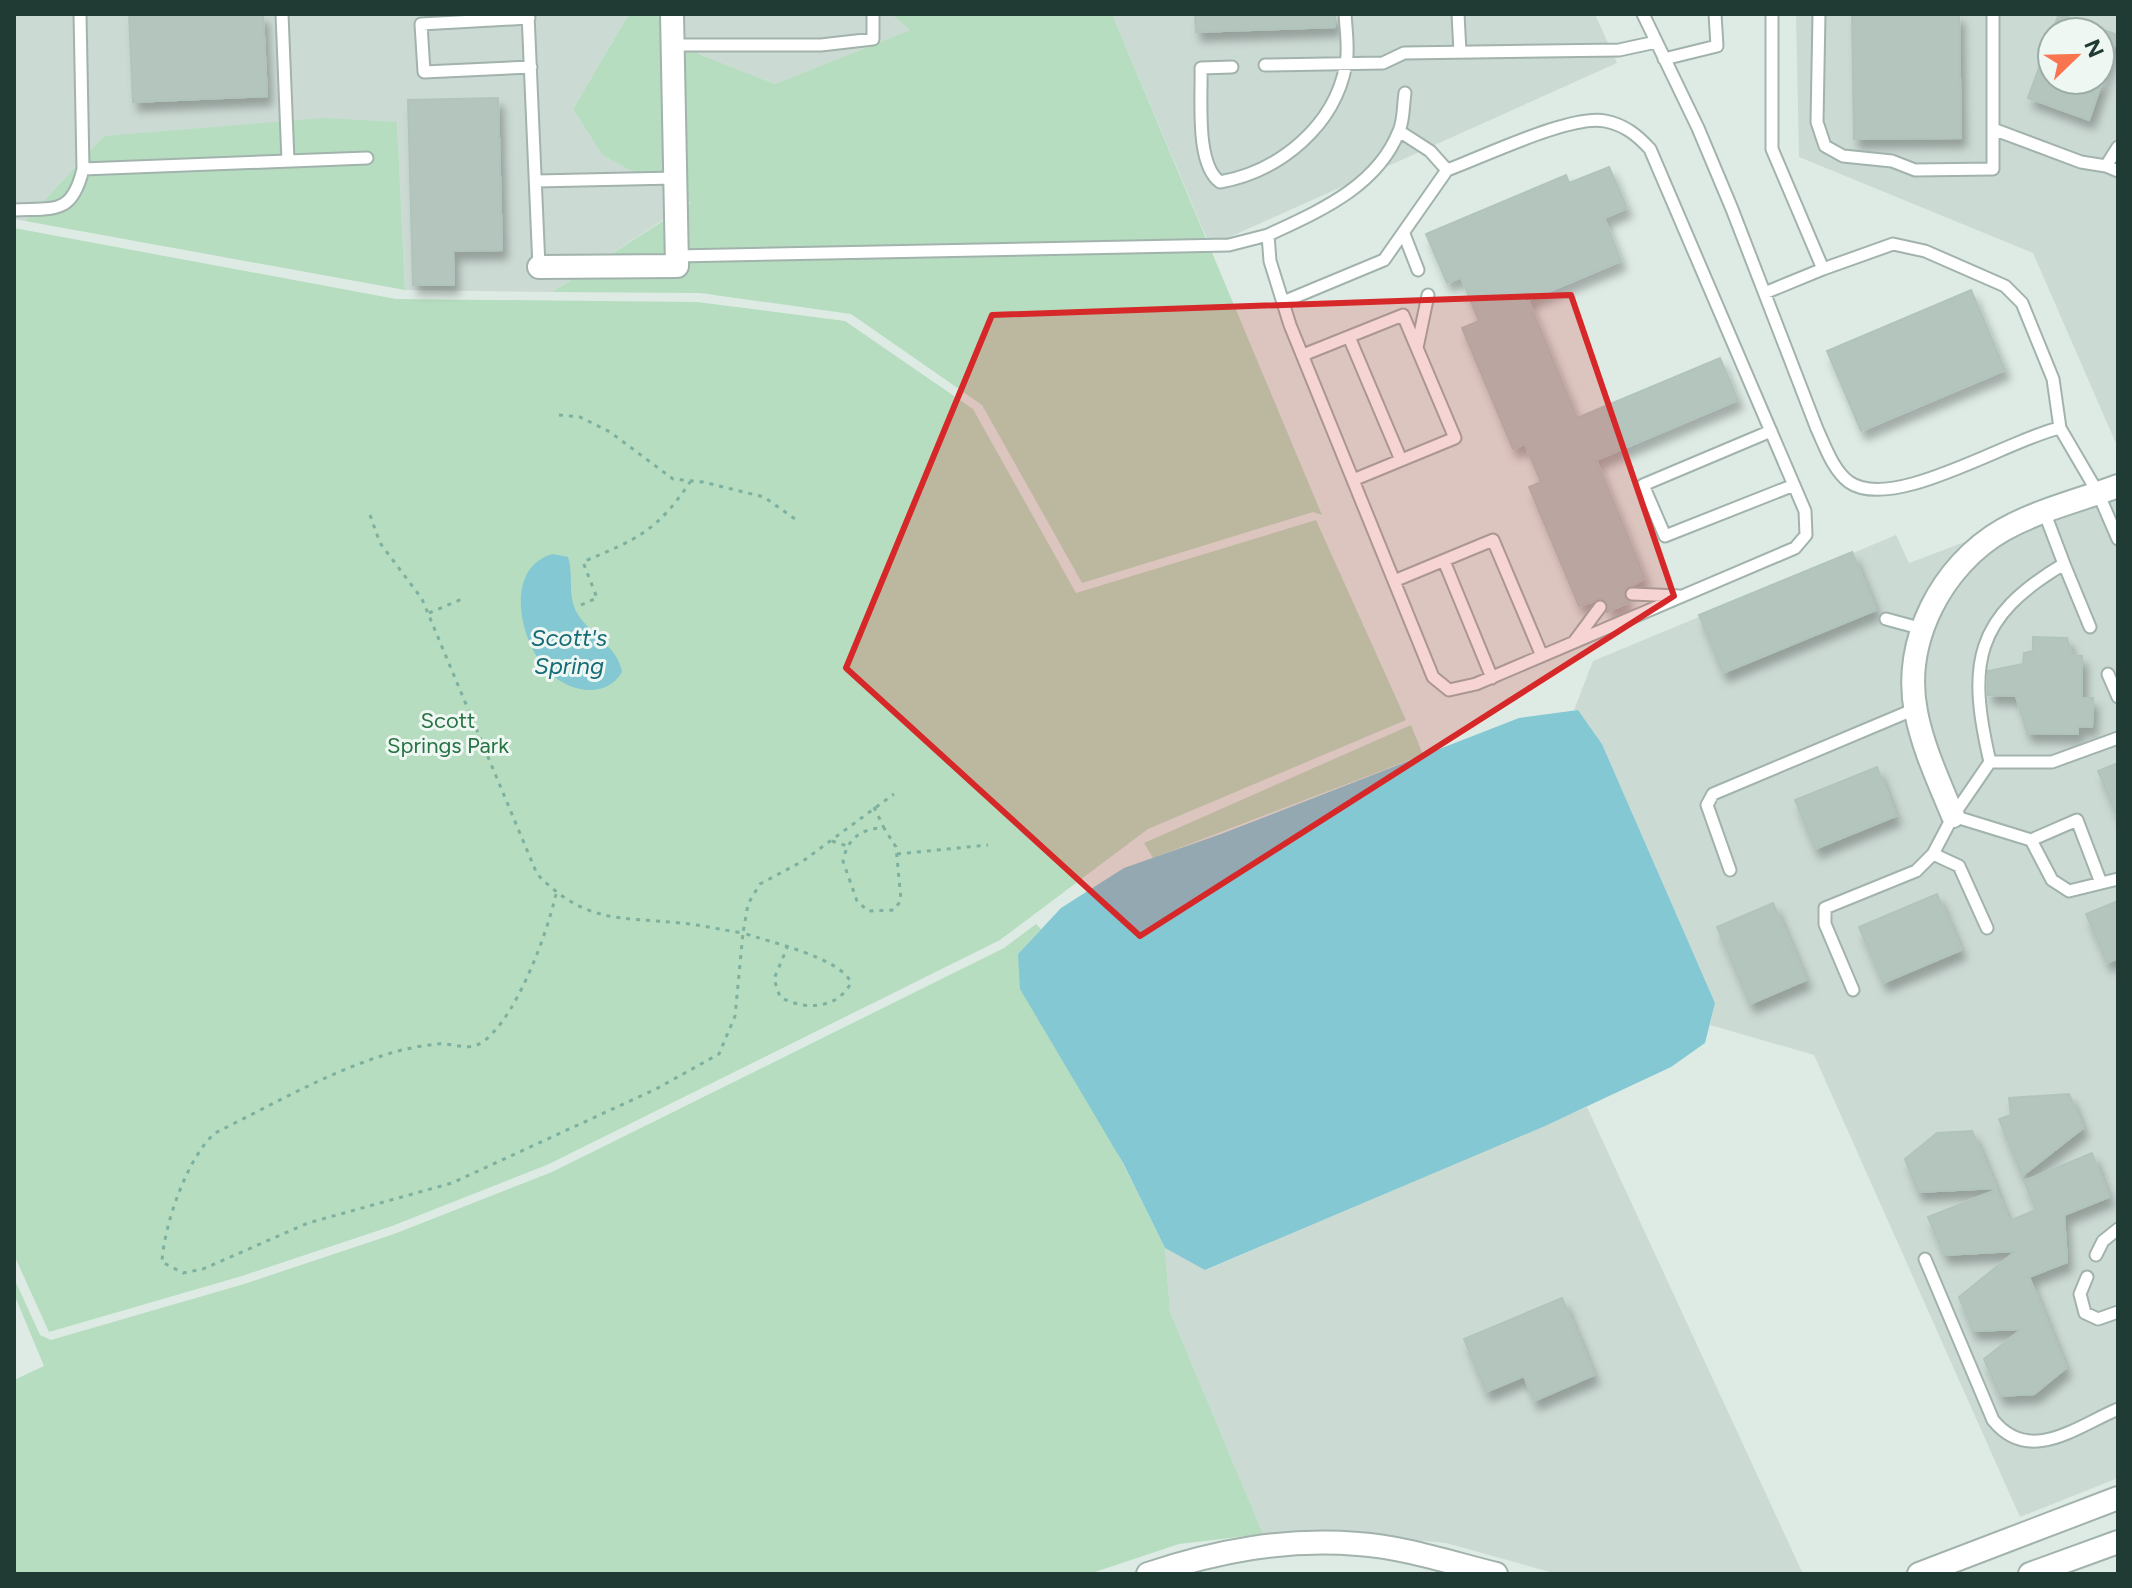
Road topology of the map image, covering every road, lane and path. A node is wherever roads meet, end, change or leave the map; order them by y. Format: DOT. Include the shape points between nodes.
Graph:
graph roads {
  1 [pos="80,14"];
  2 [pos="282,14"];
  3 [pos="672,14"];
  4 [pos="873,14"];
  5 [pos="1345,14"];
  6 [pos="1458,14"];
  7 [pos="1643,14"];
  8 [pos="1715,14"];
  9 [pos="1772,14"];
  10 [pos="1819,14"];
  11 [pos="1993,14"];
  12 [pos="528,16"];
  13 [pos="1656,42"];
  14 [pos="673,45"];
  15 [pos="1460,52"];
  16 [pos="1664,59"];
  17 [pos="1347,63"];
  18 [pos="1265,65"];
  19 [pos="531,67"];
  20 [pos="1232,67"];
  21 [pos="1405,93"];
  22 [pos="1993,129"];
  23 [pos="1399,131"];
  24 [pos="2118,147"];
  25 [pos="367,158"];
  26 [pos="288,161"];
  27 [pos="2112,168"];
  28 [pos="83,169"];
  29 [pos="1447,170"];
  30 [pos="675,178"];
  31 [pos="536,181"];
  32 [pos="14,210"];
  33 [pos="1404,234"];
  34 [pos="1268,235"];
  35 [pos="676,256"];
  36 [pos="539,267"];
  37 [pos="1823,269"];
  38 [pos="1418,270"];
  39 [pos="1767,292"];
  40 [pos="1428,295"];
  41 [pos="1283,302"];
  42 [pos="1349,337"];
  43 [pos="1417,348"];
  44 [pos="1303,355"];
  45 [pos="559,415"];
  46 [pos="2060,428"];
  47 [pos="1771,431"];
  48 [pos="1401,460"];
  49 [pos="1353,480"];
  50 [pos="690,482"];
  51 [pos="1794,485"];
  52 [pos="2108,490"];
  53 [pos="2045,514"];
  54 [pos="370,515"];
  55 [pos="795,519"];
  56 [pos="2118,539"];
  57 [pos="1444,561"];
  58 [pos="2064,564"];
  59 [pos="1394,581"];
  60 [pos="1632,594"];
  61 [pos="1684,596"];
  62 [pos="462,599"];
  63 [pos="581,605"];
  64 [pos="1600,607"];
  65 [pos="428,614"];
  66 [pos="1886,619"];
  67 [pos="2090,627"];
  68 [pos="1923,629"];
  69 [pos="1573,643"];
  70 [pos="1542,656"];
  71 [pos="2108,674"];
  72 [pos="1492,678"];
  73 [pos="2118,697"];
  74 [pos="1915,709"];
  75 [pos="2118,738"];
  76 [pos="1990,762"];
  77 [pos="894,794"];
  78 [pos="874,807"];
  79 [pos="1953,816"];
  80 [pos="884,828"];
  81 [pos="2031,840"];
  82 [pos="832,841"];
  83 [pos="988,845"];
  84 [pos="847,846"];
  85 [pos="897,854"];
  86 [pos="1933,854"];
  87 [pos="1730,870"];
  88 [pos="2118,879"];
  89 [pos="2101,883"];
  90 [pos="556,894"];
  91 [pos="1987,928"];
  92 [pos="743,933"];
  93 [pos="787,948"];
  94 [pos="1853,990"];
  95 [pos="2118,1229"];
  96 [pos="2096,1255"];
  97 [pos="1925,1259"];
  98 [pos="2087,1277"];
  99 [pos="2118,1312"];
  100 [pos="2118,1409"];
  101 [pos="2118,1498"];
  102 [pos="2118,1542"];
  103 [pos="1148,1574"];
  104 [pos="1496,1574"];
  105 [pos="1919,1574"];
  106 [pos="2030,1574"];
  1 -- 28 [label="lane"];
  2 -- 26 [label="lane"];
  3 -- 14 [label="street"];
  4 -- 14 [label="lane" via="873,39 821,45"];
  5 -- 17 [label="lane"];
  6 -- 15 [label="lane"];
  7 -- 13 [label="lane"];
  8 -- 16 [label="lane" via="1717,46"];
  9 -- 37 [label="lane" via="1772,149"];
  10 -- 22 [label="lane" via="1817,122 1825,146 1843,156 1892,161 1915,170 1993,169"];
  11 -- 22 [label="lane"];
  12 -- 19 [label="lane"];
  12 -- 19 [label="lane" via="421,24 424,72"];
  13 -- 15 [label="lane" via="1619,50"];
  13 -- 16 [label="lane"];
  14 -- 30 [label="street"];
  15 -- 17 [label="lane" via="1404,53 1383,63"];
  16 -- 39 [label="lane"];
  17 -- 18 [label="lane"];
  17 -- 20 [label="lane" via="1318,127 1288,155 1220,182 1205,162 1201,68"];
  19 -- 31 [label="lane"];
  21 -- 23 [label="lane"];
  22 -- 27 [label="lane"];
  23 -- 29 [label="lane" via="1430,151"];
  23 -- 34 [label="lane" via="1370,176 1328,207"];
  24 -- 27 [label="lane"];
  25 -- 26 [label="lane"];
  26 -- 28 [label="lane"];
  28 -- 32 [label="lane" via="69,203 55,209"];
  29 -- 33 [label="lane"];
  29 -- 47 [label="lane" via="1579,120 1604,120 1632,130 1650,149"];
  30 -- 31 [label="lane"];
  30 -- 35 [label="street"];
  31 -- 36 [label="lane"];
  33 -- 38 [label="lane"];
  33 -- 41 [label="lane" via="1384,260"];
  34 -- 35 [label="lane" via="1229,245"];
  34 -- 41 [label="lane"];
  35 -- 36 [label="street" via="677,266"];
  37 -- 39 [label="lane"];
  37 -- 46 [label="lane" via="1893,244 1925,251 2005,286 2022,303 2053,379"];
  39 -- 46 [label="lane" via="1817,429 1831,460 1849,482 1869,490 1913,483"];
  40 -- 43 [label="lane"];
  41 -- 44 [label="lane"];
  42 -- 43 [label="lane" via="1403,315"];
  42 -- 44 [label="lane"];
  42 -- 48 [label="lane"];
  43 -- 48 [label="lane" via="1455,438"];
  44 -- 49 [label="lane"];
  45 -- 50 [label="path" via="592,422 673,479"];
  46 -- 52 [label="lane"];
  47 -- 51 [label="lane"];
  47 -- 51 [label="lane" via="1643,485 1665,536"];
  48 -- 49 [label="lane"];
  49 -- 59 [label="lane"];
  50 -- 55 [label="path" via="770,499"];
  50 -- 63 [label="path" via="655,528 583,562 597,598"];
  51 -- 61 [label="lane" via="1805,511 1806,535 1795,548"];
  52 -- 53 [label="street"];
  52 -- 56 [label="lane"];
  53 -- 58 [label="lane"];
  53 -- 68 [label="street" via="2003,530 1954,570"];
  54 -- 65 [label="path" via="380,543"];
  57 -- 59 [label="lane"];
  57 -- 70 [label="lane" via="1493,540"];
  57 -- 72 [label="lane"];
  58 -- 67 [label="lane"];
  58 -- 76 [label="lane" via="2006,606 1985,640 1977,678"];
  59 -- 72 [label="lane" via="1433,677 1449,690"];
  60 -- 61 [label="lane"];
  61 -- 69 [label="lane"];
  62 -- 65 [label="path"];
  64 -- 69 [label="lane"];
  65 -- 90 [label="path" via="527,853"];
  66 -- 68 [label="lane"];
  68 -- 74 [label="street" via="1914,660"];
  69 -- 70 [label="lane"];
  70 -- 72 [label="lane"];
  71 -- 73 [label="lane"];
  74 -- 79 [label="street"];
  74 -- 87 [label="lane" via="1713,794 1707,805"];
  75 -- 76 [label="lane" via="2052,762"];
  76 -- 79 [label="lane"];
  77 -- 78 [label="path"];
  78 -- 80 [label="path"];
  78 -- 82 [label="path"];
  79 -- 81 [label="lane"];
  79 -- 86 [label="lane"];
  80 -- 84 [label="path" via="864,830"];
  80 -- 85 [label="path"];
  81 -- 89 [label="lane" via="2052,880 2069,891"];
  81 -- 89 [label="lane" via="2077,820"];
  82 -- 84 [label="path"];
  82 -- 92 [label="path" via="752,892"];
  83 -- 85 [label="path"];
  84 -- 85 [label="path" via="846,875 857,901 868,911 894,910 898,905"];
  86 -- 91 [label="lane" via="1959,866"];
  86 -- 94 [label="lane" via="1916,871 1825,908 1825,924"];
  88 -- 89 [label="lane"];
  90 -- 92 [label="path" via="612,919"];
  90 -- 92 [label="path" via="551,918 508,1014 483,1042 466,1048 439,1043 405,1049 361,1064 215,1133 199,1147 163,1241 162,1262 183,1273 203,1269 308,1223 452,1183 656,1089 719,1054 735,1016"];
  92 -- 93 [label="path"];
  93 -- 93 [label="path" via="848,975 851,983 845,995 821,1006 780,997 774,979"];
  95 -- 96 [label="lane"];
  97 -- 100 [label="lane" via="2001,1430 2026,1444 2041,1442"];
  98 -- 99 [label="lane" via="2080,1294 2085,1313 2098,1319"];
  101 -- 105 [label="street"];
  102 -- 106 [label="street"];
  103 -- 104 [label="street" via="1241,1548 1360,1544"];
}
